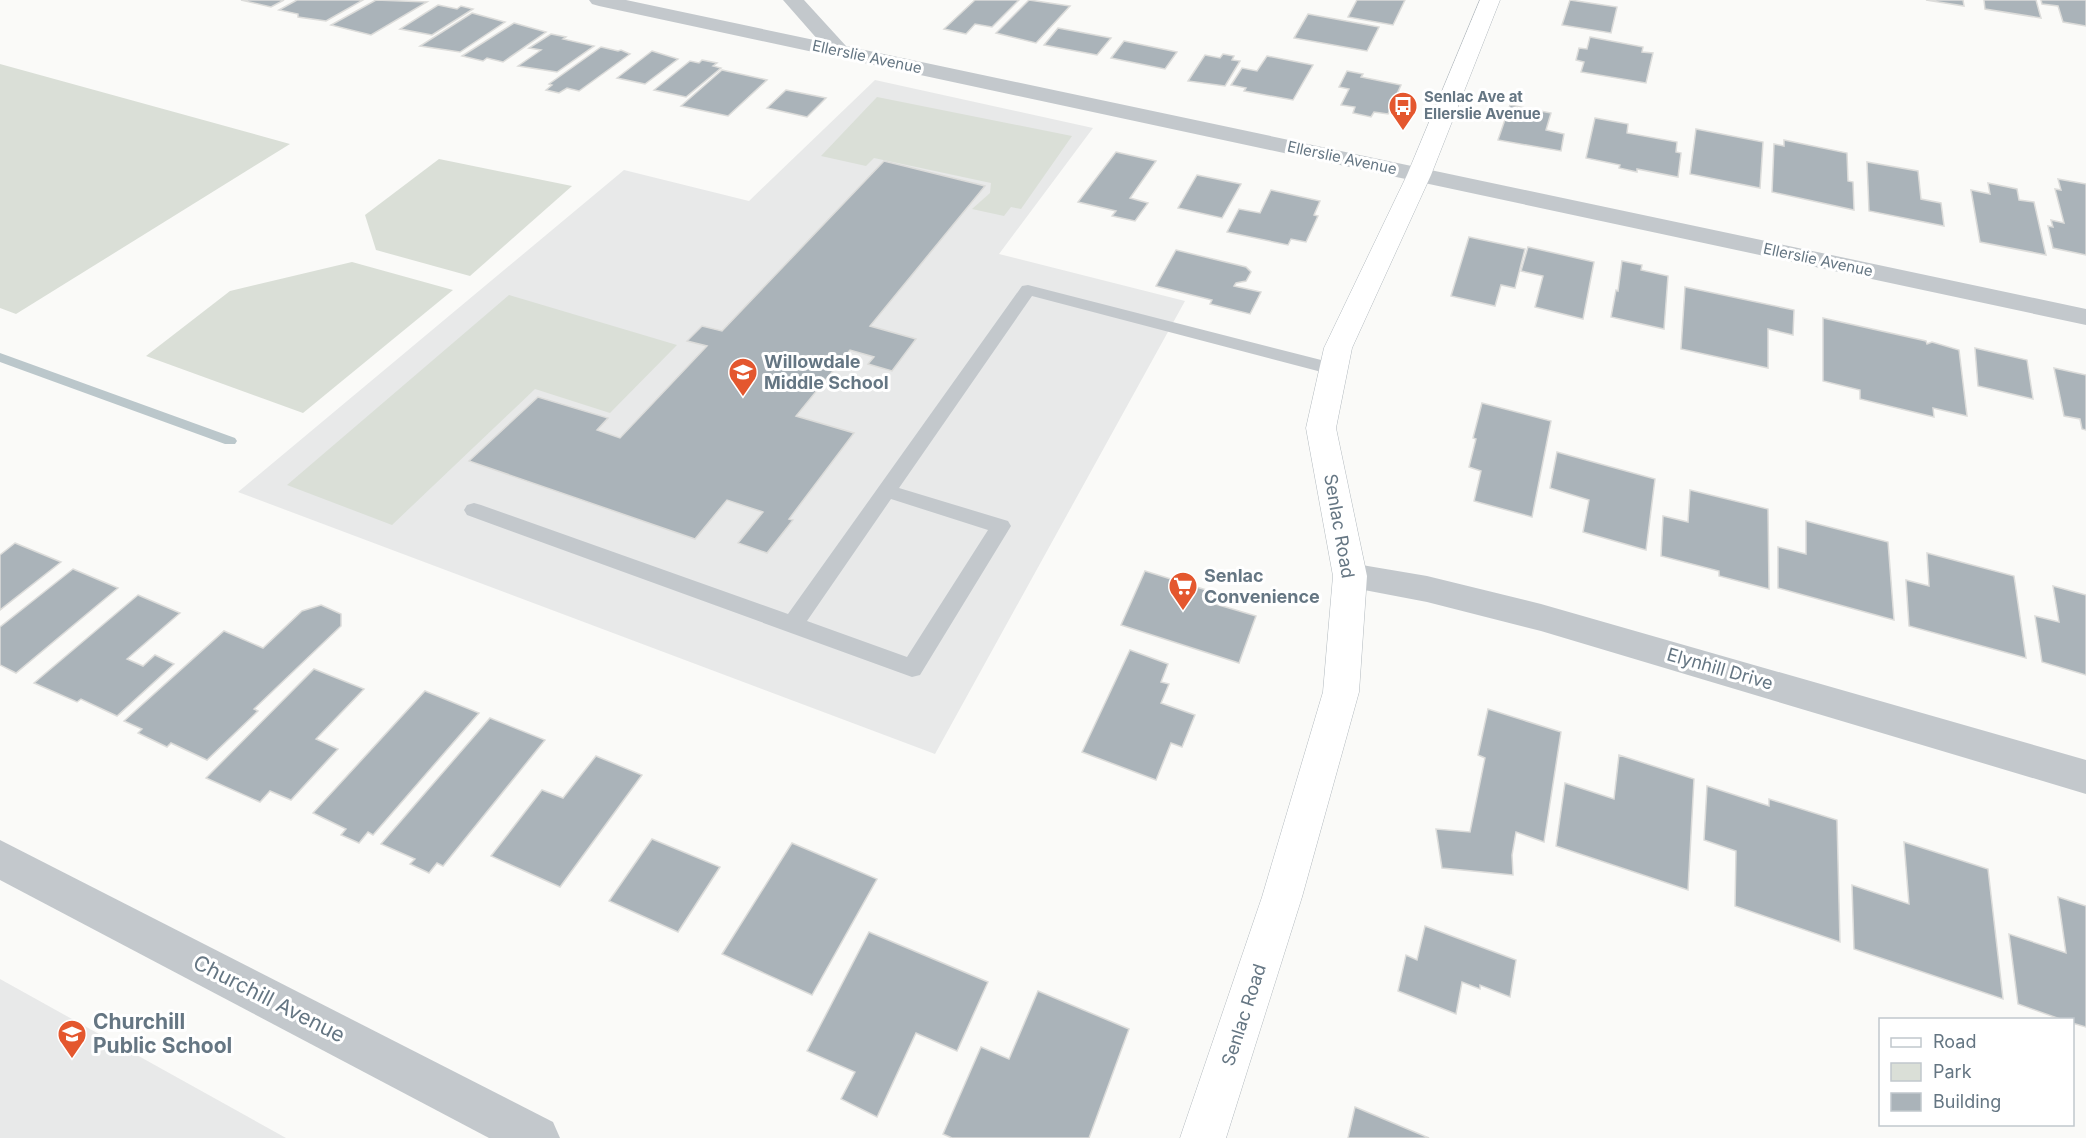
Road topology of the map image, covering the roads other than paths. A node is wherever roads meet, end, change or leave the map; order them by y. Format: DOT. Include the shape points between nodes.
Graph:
graph roads {
  1 [pos="599,0"];
  2 [pos="793,0"];
  3 [pos="1490,0"];
  4 [pos="838,51"];
  5 [pos="1419,175"];
  6 [pos="2086,317"];
  7 [pos="1333,369"];
  8 [pos="887,491"];
  9 [pos="474,510"];
  10 [pos="1350,576"];
  11 [pos="792,625"];
  12 [pos="2086,777"];
  13 [pos="0,859"];
  14 [pos="537,1138"];
  15 [pos="1203,1138"];
  1 -- 4 [label="street, Ellerslie Avenue"];
  2 -- 4 [label="street"];
  3 -- 5 [label="street, Senlac Road"];
  4 -- 5 [label="street, Ellerslie Avenue"];
  5 -- 6 [label="street, Ellerslie Avenue"];
  5 -- 7 [label="street, Senlac Road" via="1338,348"];
  7 -- 8 [label="lane" via="1028,290"];
  7 -- 10 [label="street, Senlac Road" via="1320,428"];
  8 -- 11 [label="lane"];
  8 -- 11 [label="lane" via="1001,526 912,668"];
  9 -- 11 [label="lane"];
  10 -- 12 [label="street, Elynhill Drive" via="1488,603"];
  10 -- 15 [label="street, Senlac Road" via="1341,692 1282,897"];
  13 -- 14 [label="street, Churchill Avenue"];
}
